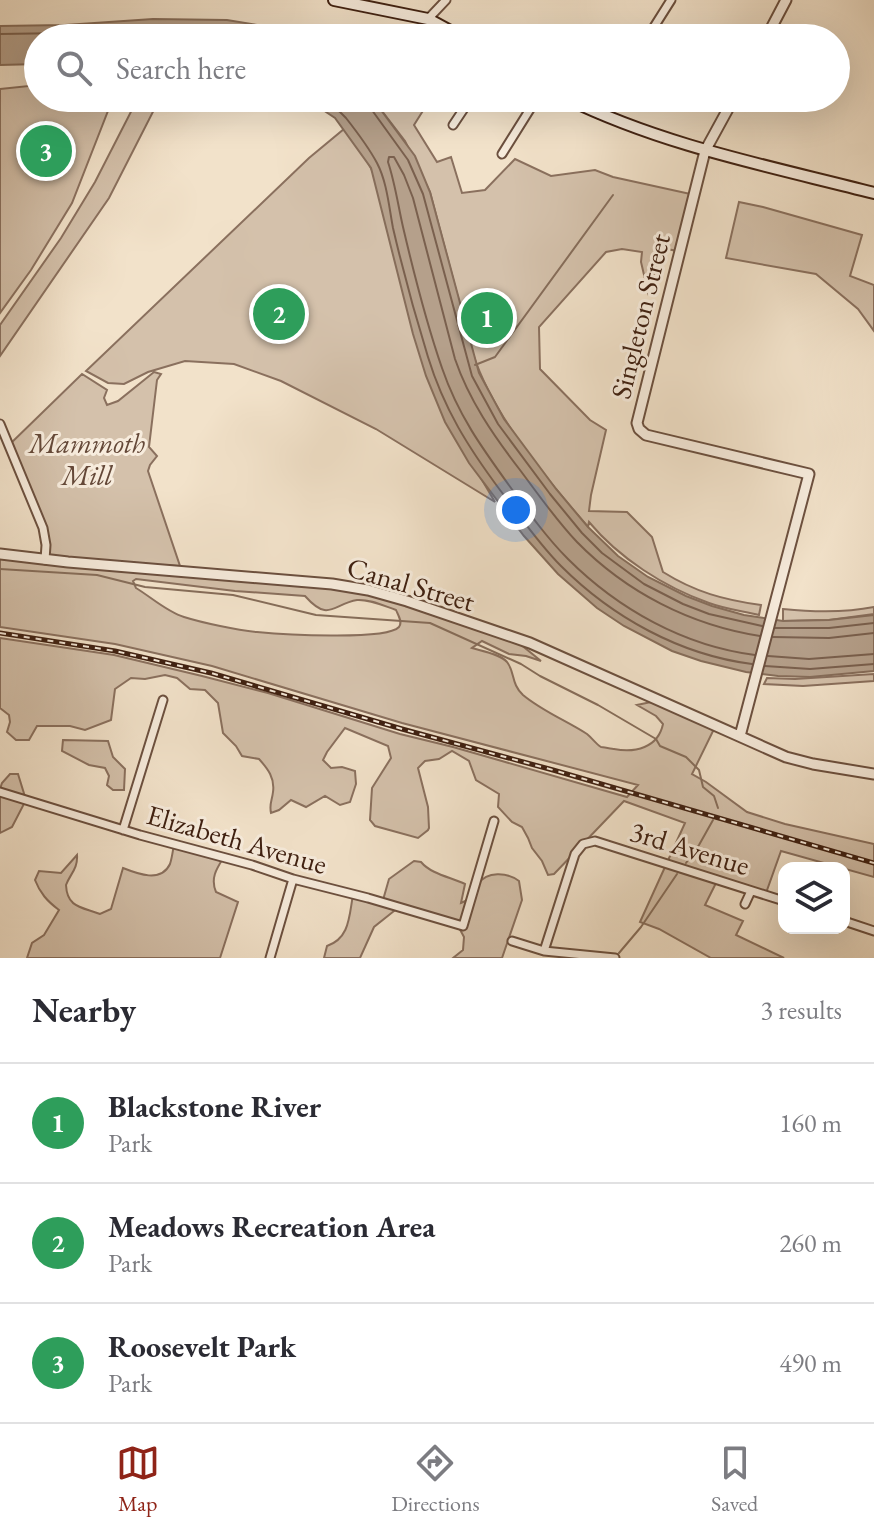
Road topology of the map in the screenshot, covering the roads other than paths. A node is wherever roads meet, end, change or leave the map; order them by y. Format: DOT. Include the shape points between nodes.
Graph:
graph roads {
  1 [pos="334,0"];
  2 [pos="446,0"];
  3 [pos="671,0"];
  4 [pos="786,0"];
  5 [pos="432,21"];
  6 [pos="437,24"];
  7 [pos="656,24"];
  8 [pos="773,24"];
  9 [pos="462,112"];
  10 [pos="528,112"];
  11 [pos="595,112"];
  12 [pos="726,112"];
  13 [pos="599,114"];
  14 [pos="453,125"];
  15 [pos="705,151"];
  16 [pos="502,154"];
  17 [pos="874,193"];
  18 [pos="0,424"];
  19 [pos="0,554"];
  20 [pos="45,560"];
  21 [pos="163,700"];
  22 [pos="740,736"];
  23 [pos="874,774"];
  24 [pos="0,792"];
  25 [pos="494,821"];
  26 [pos="123,830"];
  27 [pos="293,879"];
  28 [pos="751,891"];
  29 [pos="778,899"];
  30 [pos="745,904"];
  31 [pos="850,923"];
  32 [pos="874,931"];
  33 [pos="512,941"];
  34 [pos="544,951"];
  35 [pos="270,958"];
  36 [pos="615,958"];
  1 -- 5 [label="main road"];
  2 -- 5 [label="street"];
  3 -- 7 [label="street"];
  4 -- 8 [label="street"];
  5 -- 6 [label="main road"];
  9 -- 14 [label="street"];
  10 -- 16 [label="street"];
  11 -- 13 [label="main road"];
  12 -- 15 [label="street"];
  13 -- 15 [label="main road"];
  15 -- 17 [label="main road"];
  15 -- 22 [label="street, Singleton Street" via="637,423 646,435 809,474"];
  18 -- 20 [label="street" via="43,528"];
  19 -- 20 [label="street, Canal Street"];
  20 -- 22 [label="street, Canal Street" via="368,590 530,643"];
  21 -- 26 [label="street"];
  22 -- 23 [label="street, Canal Street" via="786,757"];
  24 -- 26 [label="street, Elizabeth Avenue"];
  25 -- 27 [label="street, Elizabeth Avenue" via="463,926"];
  26 -- 27 [label="street, Elizabeth Avenue"];
  27 -- 35 [label="street"];
  28 -- 29 [label="street, 3rd Avenue"];
  28 -- 30 [label="street"];
  28 -- 34 [label="street, 3rd Avenue" via="595,841 583,844 575,854"];
  31 -- 32 [label="street"];
  33 -- 34 [label="street"];
  34 -- 36 [label="street"];
}
